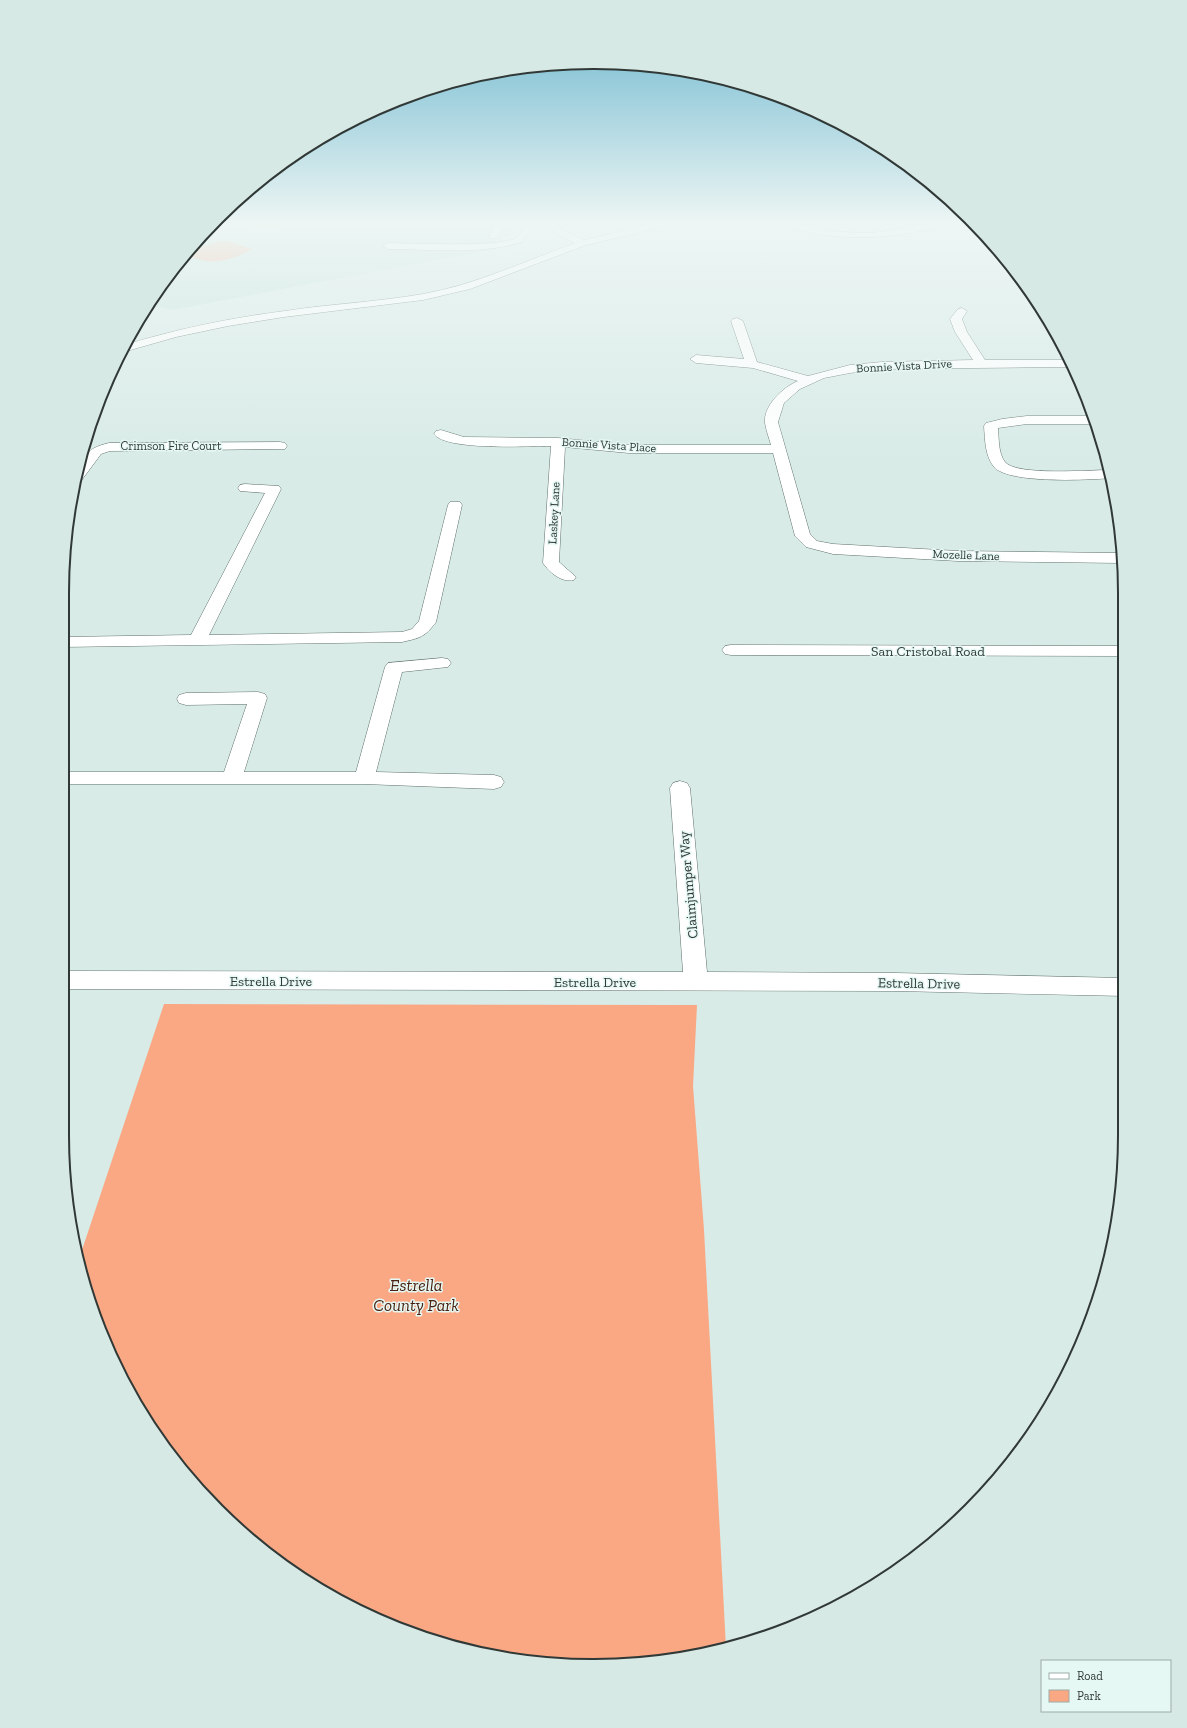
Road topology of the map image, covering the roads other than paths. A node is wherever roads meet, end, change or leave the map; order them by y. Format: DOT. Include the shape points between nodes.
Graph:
graph roads {
  1 [pos="376,304"];
  2 [pos="962,311"];
  3 [pos="737,321"];
  4 [pos="131,347"];
  5 [pos="696,359"];
  6 [pos="751,362"];
  7 [pos="981,363"];
  8 [pos="1065,364"];
  9 [pos="808,380"];
  10 [pos="1088,420"];
  11 [pos="441,434"];
  12 [pos="558,442"];
  13 [pos="280,446"];
  14 [pos="779,449"];
  15 [pos="85,466"];
  16 [pos="1104,474"];
  17 [pos="245,488"];
  18 [pos="455,505"];
  19 [pos="812,544"];
  20 [pos="1117,558"];
  21 [pos="568,577"];
  22 [pos="198,640"];
  23 [pos="69,642"];
  24 [pos="731,650"];
  25 [pos="1118,651"];
  26 [pos="442,663"];
  27 [pos="186,699"];
  28 [pos="69,778"];
  29 [pos="232,778"];
  30 [pos="364,778"];
  31 [pos="494,782"];
  32 [pos="680,788"];
  33 [pos="69,980"];
  34 [pos="696,982"];
  35 [pos="1118,986"];
  1 -- 4 [label="street" via="228,323 174,334"];
  2 -- 7 [label="street" via="956,319 961,332"];
  3 -- 6 [label="street"];
  5 -- 6 [label="street"];
  6 -- 9 [label="street"];
  7 -- 8 [label="street, Bonnie Vista Drive"];
  7 -- 9 [label="street, Bonnie Vista Drive" via="873,365 837,371"];
  9 -- 14 [label="street, Bonnie Vista Drive" via="790,390 774,408 772,422"];
  10 -- 16 [label="street" via="1014,421 991,426 993,447 1000,465 1022,473"];
  11 -- 12 [label="street, Bonnie Vista Place" via="464,442"];
  12 -- 14 [label="street, Bonnie Vista Place" via="629,450"];
  12 -- 21 [label="street, Laskey Lane" via="551,563"];
  13 -- 15 [label="street, Crimson Fire Court" via="109,447 96,451"];
  14 -- 19 [label="street, Bonnie Vista Drive" via="803,536"];
  17 -- 22 [label="street" via="274,489"];
  18 -- 22 [label="street" via="427,622 418,633 402,637"];
  19 -- 20 [label="street, Mozelle Lane" via="833,549 958,556"];
  22 -- 23 [label="street"];
  24 -- 25 [label="street, San Cristobal Road"];
  26 -- 30 [label="street" via="394,667"];
  27 -- 29 [label="street" via="258,698"];
  28 -- 29 [label="street"];
  29 -- 30 [label="street"];
  30 -- 31 [label="street"];
  32 -- 34 [label="street, Claimjumper Way"];
  33 -- 34 [label="street, Estrella Drive"];
  34 -- 35 [label="street, Estrella Drive"];
}
